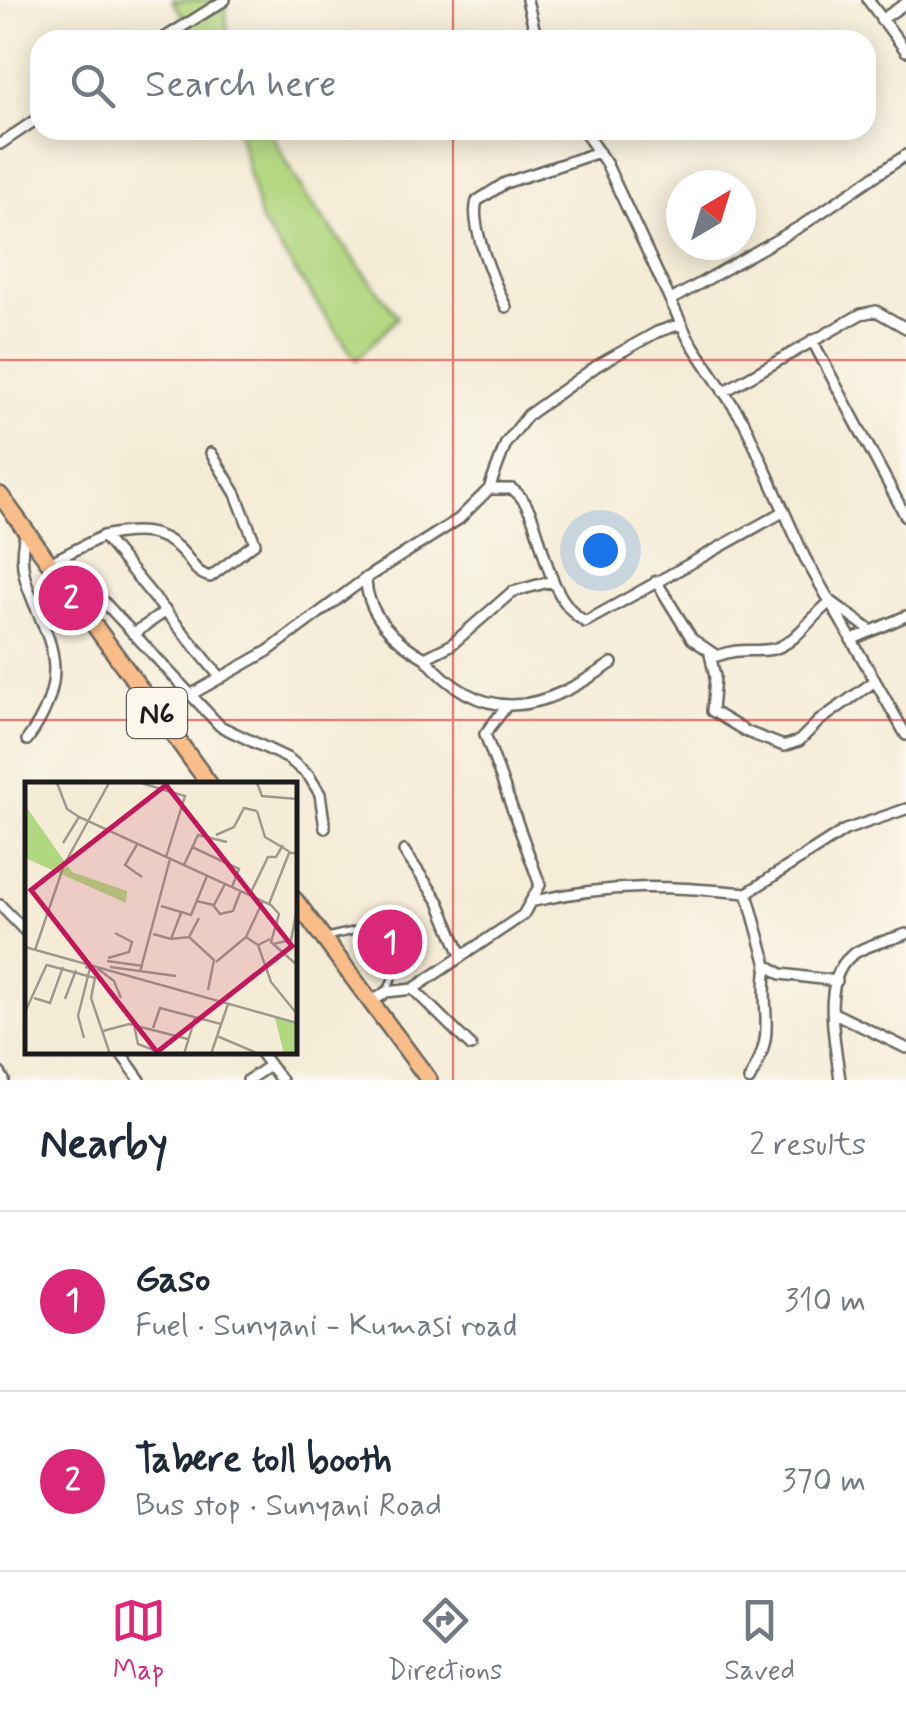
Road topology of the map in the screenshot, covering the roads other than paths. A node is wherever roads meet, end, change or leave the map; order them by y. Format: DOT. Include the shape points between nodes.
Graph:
graph roads {
  1 [pos="225,0"];
  2 [pos="527,0"];
  3 [pos="868,0"];
  4 [pos="906,3"];
  5 [pos="881,20"];
  6 [pos="177,30"];
  7 [pos="534,30"];
  8 [pos="906,51"];
  9 [pos="30,124"];
  10 [pos="590,140"];
  11 [pos="0,144"];
  12 [pos="599,152"];
  13 [pos="906,155"];
  14 [pos="673,304"];
  15 [pos="506,307"];
  16 [pos="681,324"];
  17 [pos="906,328"];
  18 [pos="657,332"];
  19 [pos="812,340"];
  20 [pos="723,392"];
  21 [pos="212,453"];
  22 [pos="489,489"];
  23 [pos="0,498"];
  24 [pos="783,512"];
  25 [pos="906,517"];
  26 [pos="103,536"];
  27 [pos="24,539"];
  28 [pos="55,561"];
  29 [pos="366,578"];
  30 [pos="552,580"];
  31 [pos="656,581"];
  32 [pos="828,601"];
  33 [pos="166,611"];
  34 [pos="906,616"];
  35 [pos="870,630"];
  36 [pos="133,634"];
  37 [pos="851,640"];
  38 [pos="104,641"];
  39 [pos="710,654"];
  40 [pos="424,658"];
  41 [pos="612,663"];
  42 [pos="221,678"];
  43 [pos="875,681"];
  44 [pos="192,694"];
  45 [pos="505,708"];
  46 [pos="905,729"];
  47 [pos="27,740"];
  48 [pos="208,782"];
  49 [pos="906,809"];
  50 [pos="325,828"];
  51 [pos="404,851"];
  52 [pos="746,894"];
  53 [pos="534,901"];
  54 [pos="298,904"];
  55 [pos="0,905"];
  56 [pos="25,931"];
  57 [pos="906,934"];
  58 [pos="323,938"];
  59 [pos="461,955"];
  60 [pos="768,965"];
  61 [pos="837,981"];
  62 [pos="413,988"];
  63 [pos="386,992"];
  64 [pos="372,1002"];
  65 [pos="834,1013"];
  66 [pos="471,1046"];
  67 [pos="906,1048"];
  68 [pos="122,1055"];
  69 [pos="262,1055"];
  70 [pos="269,1066"];
  71 [pos="0,1073"];
  72 [pos="4,1080"];
  73 [pos="140,1080"];
  74 [pos="248,1080"];
  75 [pos="281,1080"];
  76 [pos="429,1080"];
  77 [pos="748,1080"];
  78 [pos="840,1080"];
  1 -- 6 [label="street"];
  2 -- 7 [label="street"];
  3 -- 5 [label="street"];
  4 -- 5 [label="street"];
  5 -- 8 [label="street"];
  9 -- 11 [label="street"];
  10 -- 12 [label="street"];
  12 -- 14 [label="street"];
  12 -- 15 [label="street" via="505,183 477,201 486,265"];
  13 -- 14 [label="street"];
  14 -- 16 [label="street"];
  14 -- 18 [label="street"];
  16 -- 18 [label="street"];
  16 -- 20 [label="street"];
  17 -- 19 [label="street" via="876,311"];
  18 -- 22 [label="street" via="528,415 506,443"];
  19 -- 20 [label="street"];
  19 -- 25 [label="street"];
  20 -- 24 [label="street" via="750,434"];
  21 -- 26 [label="street" via="256,544 210,577 163,535 131,530"];
  22 -- 29 [label="street" via="459,519"];
  22 -- 30 [label="street" via="512,490 526,502"];
  23 -- 27 [label="main road, N6"];
  23 -- 28 [label="main road, N6"];
  24 -- 31 [label="street"];
  24 -- 32 [label="street"];
  26 -- 28 [label="street"];
  26 -- 33 [label="street"];
  27 -- 38 [label="main road, N6"];
  27 -- 47 [label="street" via="21,567 54,646 44,716"];
  28 -- 36 [label="street"];
  28 -- 38 [label="main road, N6"];
  29 -- 40 [label="street" via="366,599 405,646"];
  29 -- 42 [label="street"];
  30 -- 31 [label="street" via="585,622"];
  30 -- 40 [label="street" via="512,592 451,645"];
  31 -- 39 [label="street"];
  32 -- 35 [label="street"];
  32 -- 37 [label="street"];
  32 -- 39 [label="street" via="786,644"];
  33 -- 36 [label="street"];
  33 -- 42 [label="street"];
  34 -- 35 [label="street"];
  35 -- 37 [label="street"];
  36 -- 44 [label="street"];
  37 -- 43 [label="street"];
  38 -- 48 [label="main road, N6"];
  39 -- 43 [label="street" via="712,711 774,745 794,744"];
  40 -- 45 [label="street" via="476,698"];
  41 -- 45 [label="street" via="576,684"];
  42 -- 44 [label="street"];
  43 -- 46 [label="street"];
  44 -- 50 [label="street" via="220,726 290,758 309,776 320,794"];
  45 -- 53 [label="street" via="484,734 540,885"];
  49 -- 52 [label="street" via="845,830"];
  51 -- 59 [label="street" via="439,902"];
  52 -- 53 [label="street" via="641,884"];
  52 -- 60 [label="street"];
  53 -- 59 [label="street"];
  54 -- 58 [label="main road"];
  55 -- 56 [label="street"];
  57 -- 61 [label="street" via="854,953"];
  58 -- 63 [label="lane" via="358,930 374,938 394,962"];
  58 -- 64 [label="main road"];
  59 -- 62 [label="street"];
  60 -- 61 [label="street" via="780,974"];
  60 -- 77 [label="street" via="769,1029"];
  61 -- 65 [label="street"];
  62 -- 63 [label="street"];
  62 -- 66 [label="street"];
  63 -- 64 [label="street"];
  64 -- 76 [label="main road"];
  65 -- 67 [label="street"];
  65 -- 78 [label="street"];
  68 -- 73 [label="street"];
  69 -- 70 [label="street"];
  70 -- 74 [label="street"];
  70 -- 75 [label="street"];
  71 -- 72 [label="street"];
}
